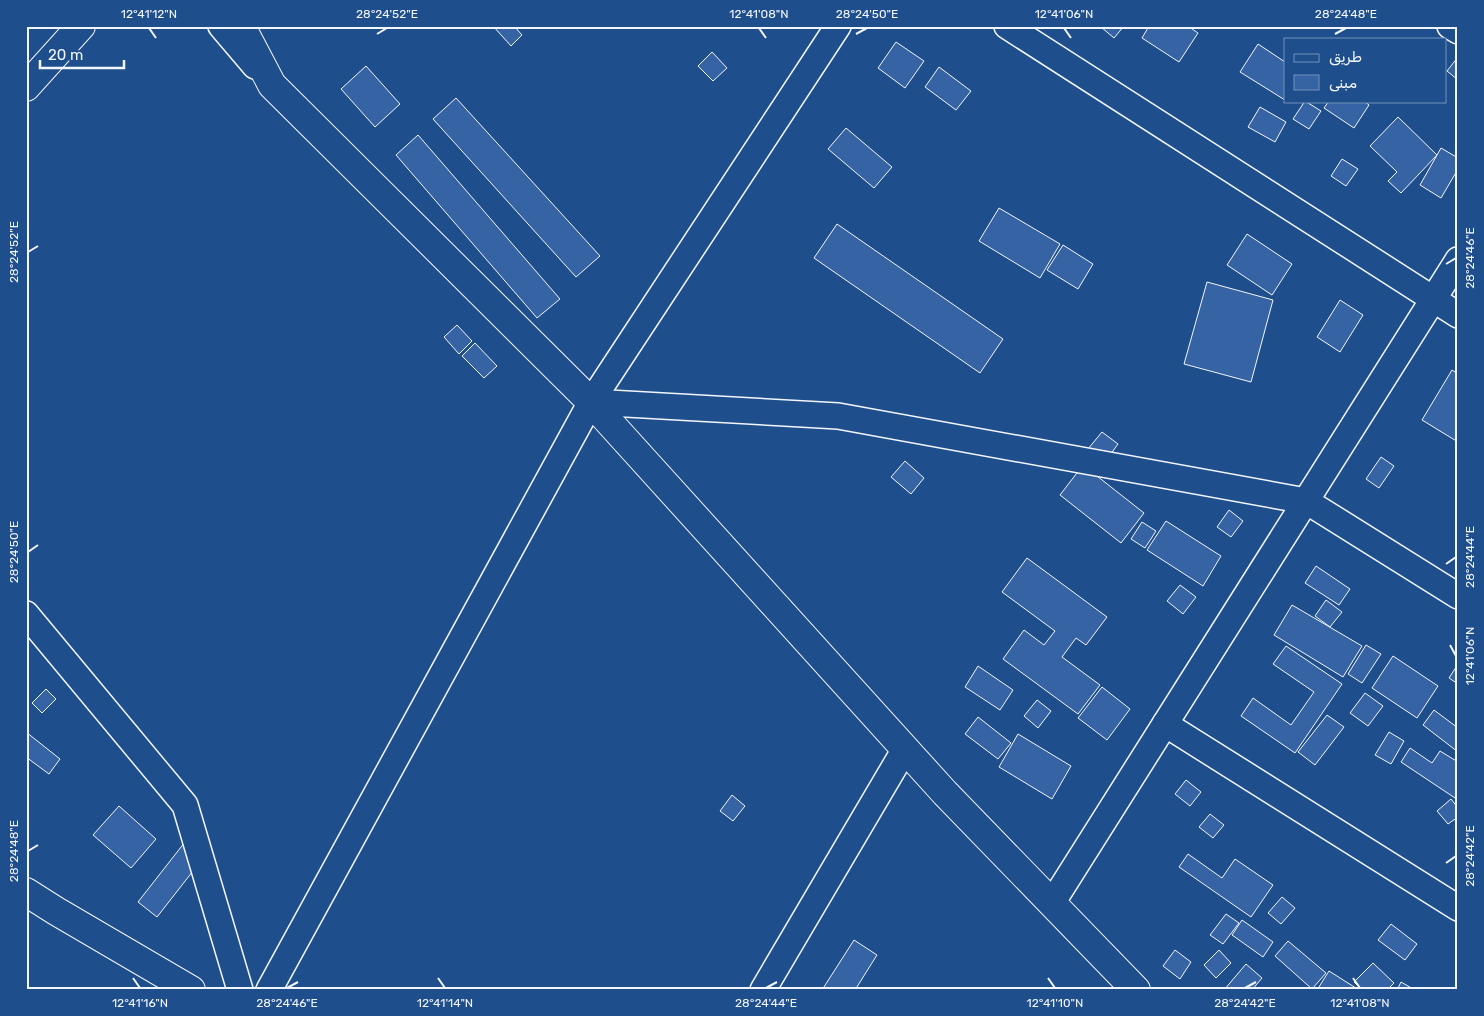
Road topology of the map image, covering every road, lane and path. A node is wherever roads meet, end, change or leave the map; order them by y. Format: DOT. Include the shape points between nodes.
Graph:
graph roads {
  1 [pos="81,26"];
  2 [pos="221,26"];
  3 [pos="241,26"];
  4 [pos="838,26"];
  5 [pos="1007,26"];
  6 [pos="1450,26"];
  7 [pos="1458,31"];
  8 [pos="272,85"];
  9 [pos="26,87"];
  10 [pos="1458,260"];
  11 [pos="1433,299"];
  12 [pos="1458,315"];
  13 [pos="591,402"];
  14 [pos="1306,501"];
  15 [pos="1458,596"];
  16 [pos="26,614"];
  17 [pos="1165,724"];
  18 [pos="904,749"];
  19 [pos="26,892"];
  20 [pos="1052,903"];
  21 [pos="1458,908"];
  22 [pos="191,990"];
  23 [pos="240,990"];
  24 [pos="269,990"];
  25 [pos="763,990"];
  26 [pos="1136,990"];
  1 -- 9 [label="street"];
  2 -- 8 [label="street"];
  3 -- 8 [label="street"];
  4 -- 13 [label="street"];
  5 -- 11 [label="street"];
  6 -- 7 [label="street"];
  8 -- 13 [label="street"];
  10 -- 11 [label="street"];
  11 -- 12 [label="street"];
  11 -- 14 [label="street"];
  13 -- 14 [label="street" via="838,416"];
  13 -- 18 [label="street"];
  13 -- 24 [label="street"];
  14 -- 15 [label="street"];
  14 -- 17 [label="street"];
  16 -- 23 [label="street" via="185,805"];
  17 -- 20 [label="street"];
  17 -- 21 [label="street"];
  18 -- 20 [label="street"];
  18 -- 25 [label="street"];
  19 -- 22 [label="street"];
  20 -- 26 [label="street"];
}
